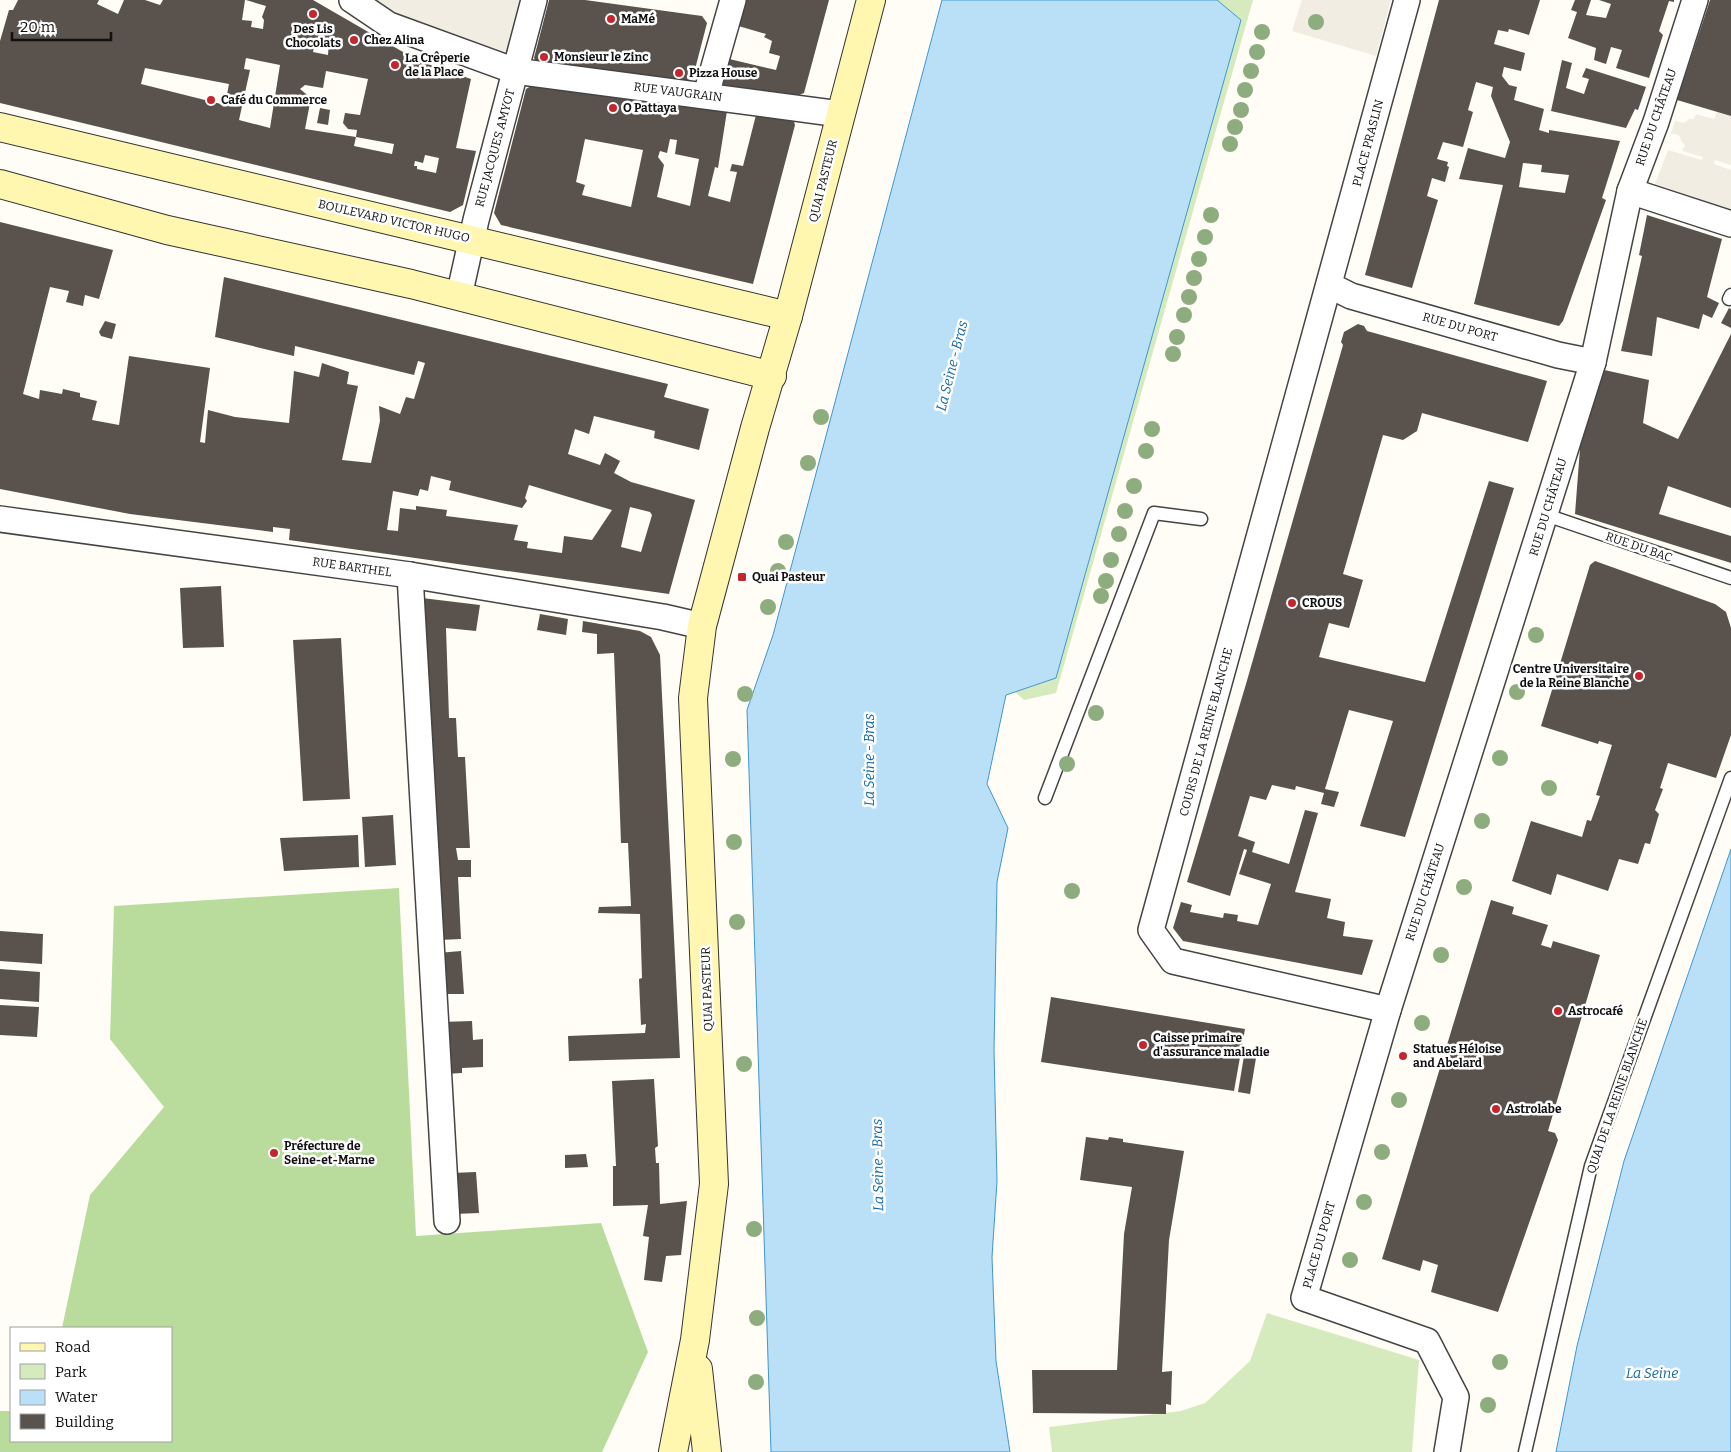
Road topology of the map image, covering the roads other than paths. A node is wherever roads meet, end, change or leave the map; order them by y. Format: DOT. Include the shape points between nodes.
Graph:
graph roads {
  1 [pos="352,0"];
  2 [pos="534,0"];
  3 [pos="730,0"];
  4 [pos="871,0"];
  5 [pos="1407,0"];
  6 [pos="1695,0"];
  7 [pos="515,71"];
  8 [pos="706,96"];
  9 [pos="840,114"];
  10 [pos="0,127"];
  11 [pos="0,184"];
  12 [pos="1630,191"];
  13 [pos="1731,224"];
  14 [pos="472,240"];
  15 [pos="1329,285"];
  16 [pos="459,296"];
  17 [pos="788,316"];
  18 [pos="1593,362"];
  19 [pos="772,376"];
  20 [pos="1546,515"];
  21 [pos="0,519"];
  22 [pos="1201,519"];
  23 [pos="410,575"];
  24 [pos="1731,578"];
  25 [pos="702,626"];
  26 [pos="1731,778"];
  27 [pos="1045,798"];
  28 [pos="1388,1010"];
  29 [pos="447,1221"];
  30 [pos="695,1340"];
  31 [pos="673,1452"];
  32 [pos="707,1452"];
  33 [pos="1446,1452"];
  34 [pos="1525,1452"];
  1 -- 7 [label="street, RUE VAUGRAIN" via="389,25"];
  2 -- 7 [label="street, RUE JACQUES AMYOT"];
  3 -- 8 [label="street"];
  4 -- 9 [label="main road, QUAI PASTEUR"];
  5 -- 15 [label="street, PLACE PRASLIN"];
  6 -- 12 [label="street, RUE DU CHÂTEAU"];
  7 -- 8 [label="street, RUE VAUGRAIN"];
  7 -- 14 [label="street, RUE JACQUES AMYOT"];
  8 -- 9 [label="street, RUE VAUGRAIN"];
  9 -- 17 [label="main road, QUAI PASTEUR"];
  10 -- 14 [label="main road, BOULEVARD VICTOR HUGO"];
  11 -- 16 [label="main road" via="167,230"];
  12 -- 13 [label="street"];
  12 -- 18 [label="street, RUE DU CHÂTEAU"];
  14 -- 16 [label="street, RUE JACQUES AMYOT"];
  14 -- 17 [label="main road, BOULEVARD VICTOR HUGO"];
  15 -- 18 [label="street, RUE DU PORT" via="1351,296"];
  15 -- 28 [label="street, COURS DE LA REINE BLANCHE" via="1152,930 1173,962"];
  16 -- 19 [label="main road"];
  17 -- 19 [label="main road, QUAI PASTEUR"];
  18 -- 20 [label="street, RUE DU CHÂTEAU"];
  19 -- 25 [label="main road, QUAI PASTEUR"];
  20 -- 24 [label="lane, RUE DU BAC"];
  20 -- 28 [label="street, RUE DU CHÂTEAU"];
  21 -- 23 [label="street, RUE BARTHEL"];
  22 -- 27 [label="lane" via="1154,513"];
  23 -- 25 [label="street, RUE BARTHEL"];
  23 -- 29 [label="street"];
  25 -- 30 [label="main road, QUAI PASTEUR" via="693,698 714,1184"];
  26 -- 34 [label="lane, QUAI DE LA REINE BLANCHE" via="1591,1166"];
  28 -- 33 [label="street, PLACE DU PORT" via="1304,1298 1427,1341 1456,1397"];
  30 -- 31 [label="main road"];
  30 -- 32 [label="main road"];
}
